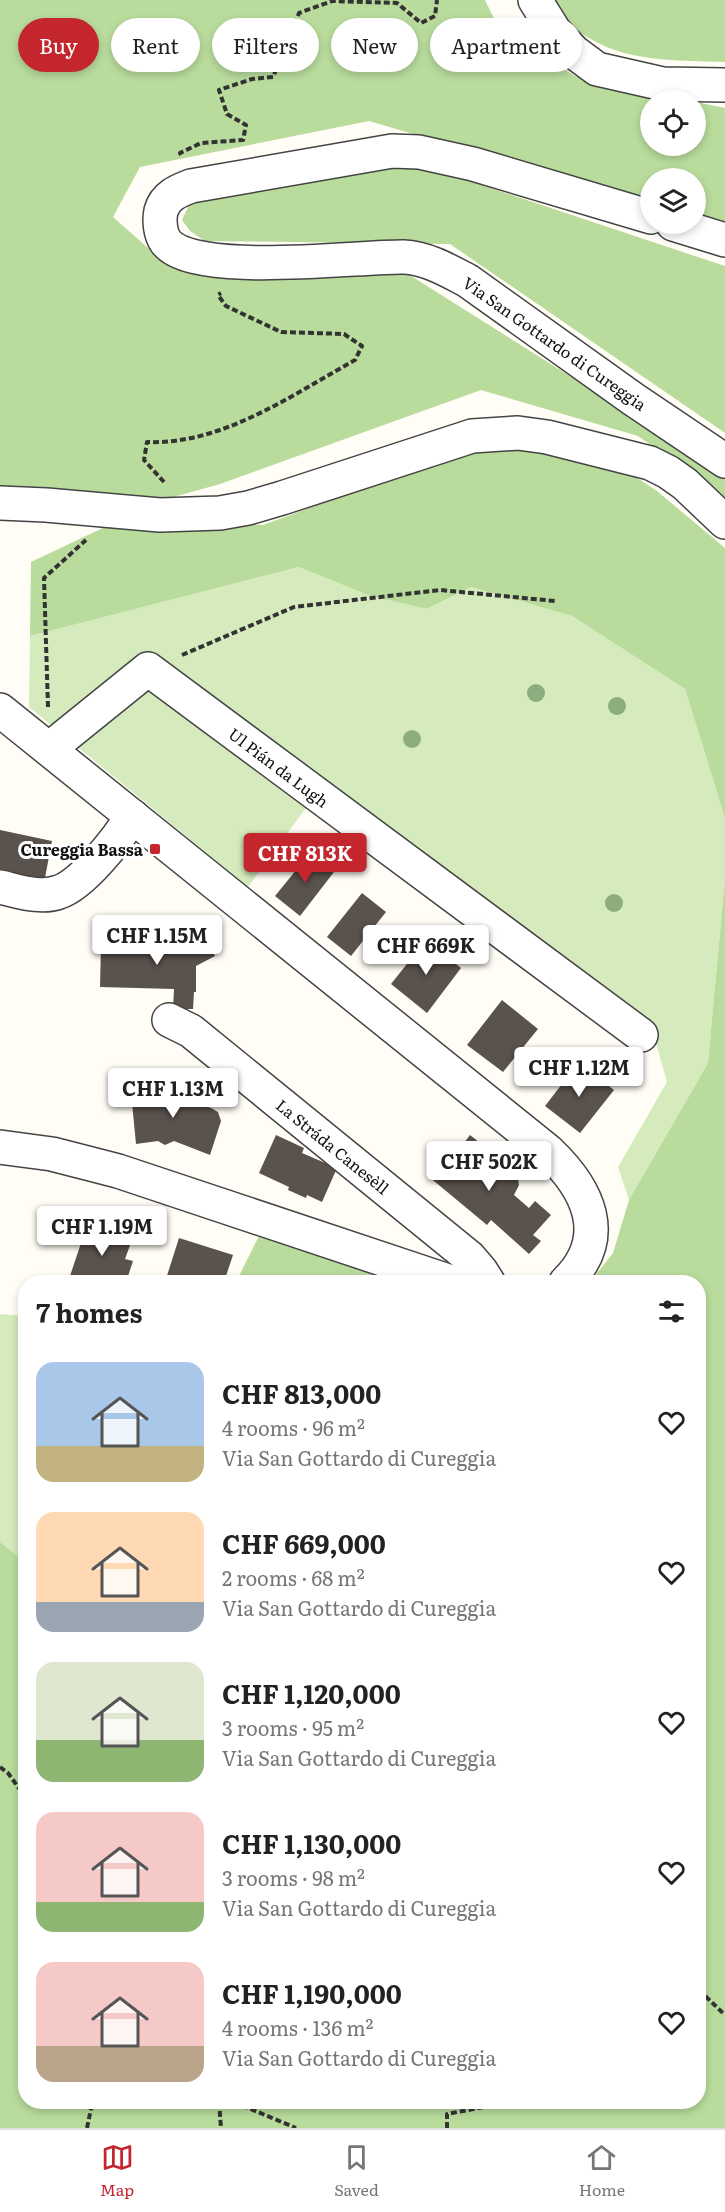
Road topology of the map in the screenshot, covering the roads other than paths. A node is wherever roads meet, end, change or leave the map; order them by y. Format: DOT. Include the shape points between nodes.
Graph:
graph roads {
  1 [pos="535,0"];
  2 [pos="725,85"];
  3 [pos="640,214"];
  4 [pos="706,234"];
  5 [pos="725,240"];
  6 [pos="725,461"];
  7 [pos="0,503"];
  8 [pos="725,522"];
  9 [pos="0,710"];
  10 [pos="49,749"];
  11 [pos="132,816"];
  12 [pos="0,887"];
  13 [pos="169,1020"];
  14 [pos="641,1035"];
  15 [pos="0,1147"];
  16 [pos="430,1275"];
  17 [pos="484,1275"];
  18 [pos="573,1275"];
  1 -- 2 [label="street" via="555,32 597,69 663,84"];
  3 -- 6 [label="street, Via San Gottardo di Cureggia" via="473,164 419,152 392,151 191,186 175,192 161,211 166,242 192,256 269,263 407,257 428,262 468,281"];
  4 -- 5 [label="street"];
  7 -- 8 [label="street" via="160,515 248,508 472,436 518,433 650,463 685,484"];
  9 -- 10 [label="street"];
  10 -- 11 [label="street"];
  10 -- 14 [label="street, Ul Pián da Lugh" via="148,669"];
  11 -- 12 [label="street" via="89,871 73,885 48,895"];
  11 -- 18 [label="street" via="564,1166 585,1196 592,1227 584,1259"];
  13 -- 17 [label="street, La Stráda Canesèll" via="191,1031 469,1257"];
  15 -- 16 [label="street" via="118,1171"];
}
